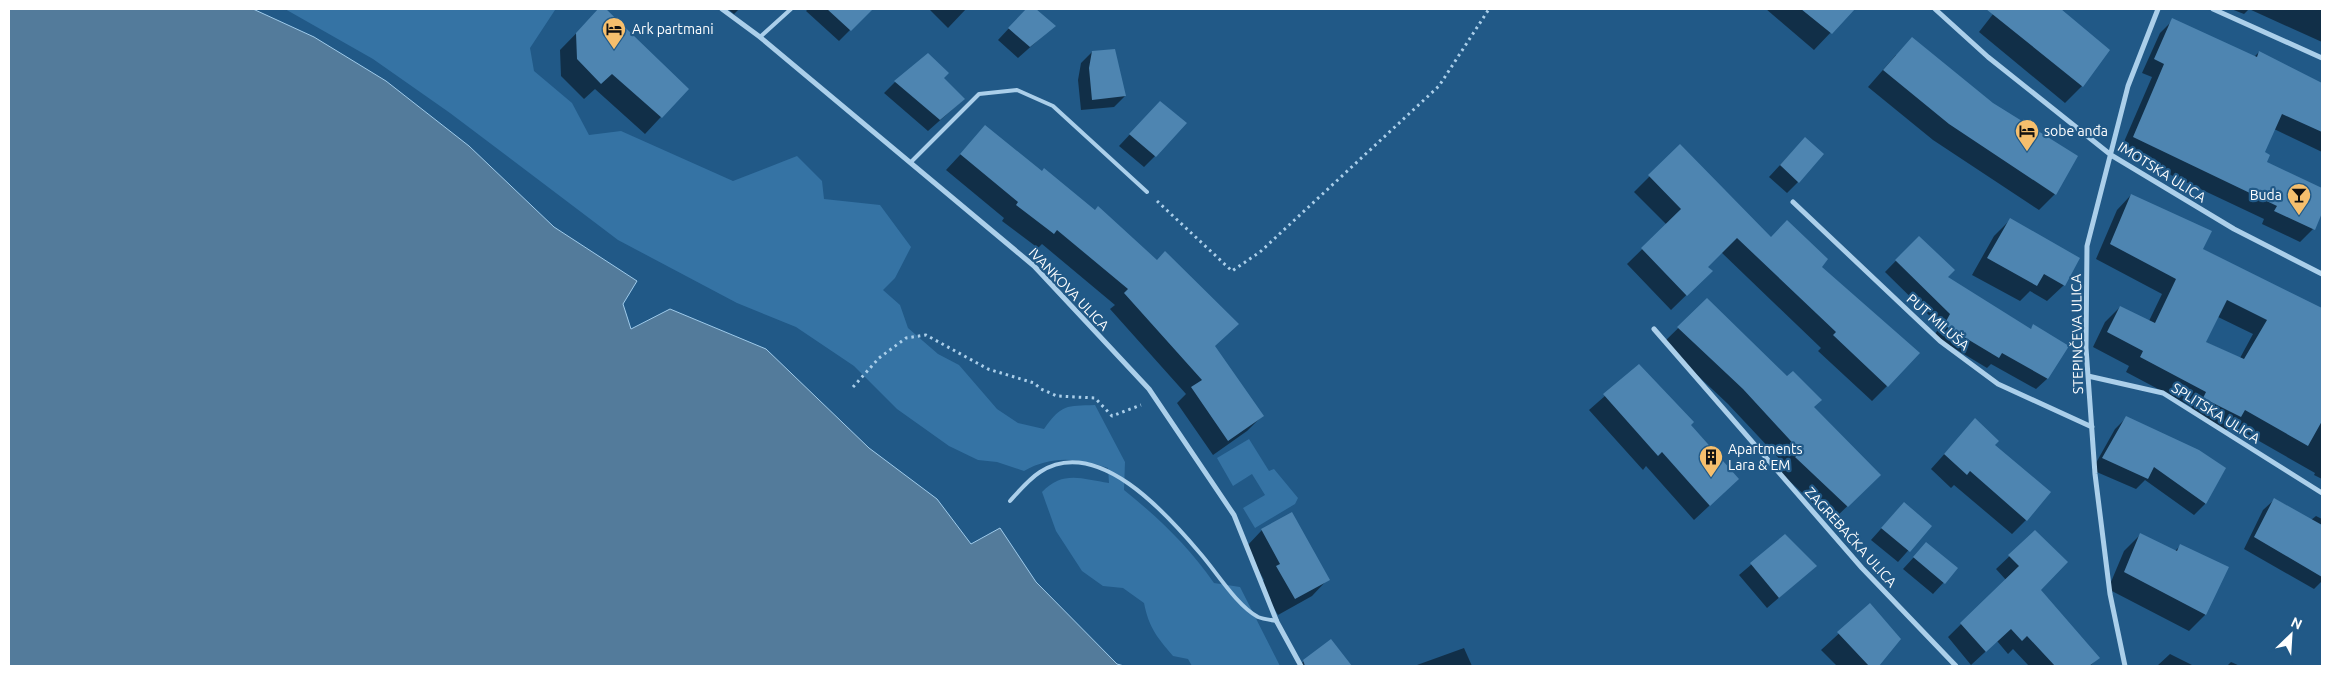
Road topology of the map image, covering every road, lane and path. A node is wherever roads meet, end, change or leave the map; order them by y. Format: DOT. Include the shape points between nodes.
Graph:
graph roads {
  1 [pos="722,9"];
  2 [pos="791,9"];
  3 [pos="1489,9"];
  4 [pos="1935,9"];
  5 [pos="2158,9"];
  6 [pos="2213,9"];
  7 [pos="760,37"];
  8 [pos="2322,58"];
  9 [pos="2111,155"];
  10 [pos="911,162"];
  11 [pos="1147,192"];
  12 [pos="1793,202"];
  13 [pos="2322,274"];
  14 [pos="1654,329"];
  15 [pos="2088,376"];
  16 [pos="854,387"];
  17 [pos="1156,398"];
  18 [pos="2092,427"];
  19 [pos="2322,493"];
  20 [pos="1010,501"];
  21 [pos="1277,622"];
  22 [pos="1301,666"];
  23 [pos="1956,666"];
  24 [pos="2125,666"];
  1 -- 7 [label="street, IVANKOVA ULICA"];
  2 -- 7 [label="lane"];
  3 -- 11 [label="path" via="1440,86 1260,252 1232,271"];
  4 -- 9 [label="street, IMOTSKA ULICA" via="1988,57"];
  5 -- 9 [label="street, STEPINČEVA ULICA" via="2128,86"];
  6 -- 8 [label="street"];
  7 -- 10 [label="street, IVANKOVA ULICA"];
  9 -- 13 [label="street, IMOTSKA ULICA" via="2234,230"];
  9 -- 15 [label="street, STEPINČEVA ULICA" via="2088,246"];
  10 -- 11 [label="lane" via="979,94 1017,90 1053,106"];
  10 -- 17 [label="street, IVANKOVA ULICA" via="1034,266"];
  12 -- 18 [label="street, PUT MILUŠA" via="1940,341 1998,384"];
  14 -- 23 [label="street, ZAGREBAČKA ULICA" via="1862,568"];
  15 -- 18 [label="street, STEPINČEVA ULICA"];
  15 -- 19 [label="street, SPLITSKA ULICA" via="2163,394"];
  16 -- 17 [label="path" via="879,358 906,338 926,335 988,369 1034,383 1057,396 1095,398 1112,416"];
  17 -- 21 [label="street, IVANKOVA ULICA" via="1234,516"];
  18 -- 24 [label="street, STEPINČEVA ULICA" via="2110,594"];
  20 -- 21 [label="lane" via="1040,472 1055,465 1076,462 1108,471 1127,481 1160,510 1234,595 1258,617"];
  21 -- 22 [label="street, IVANKOVA ULICA"];
}
